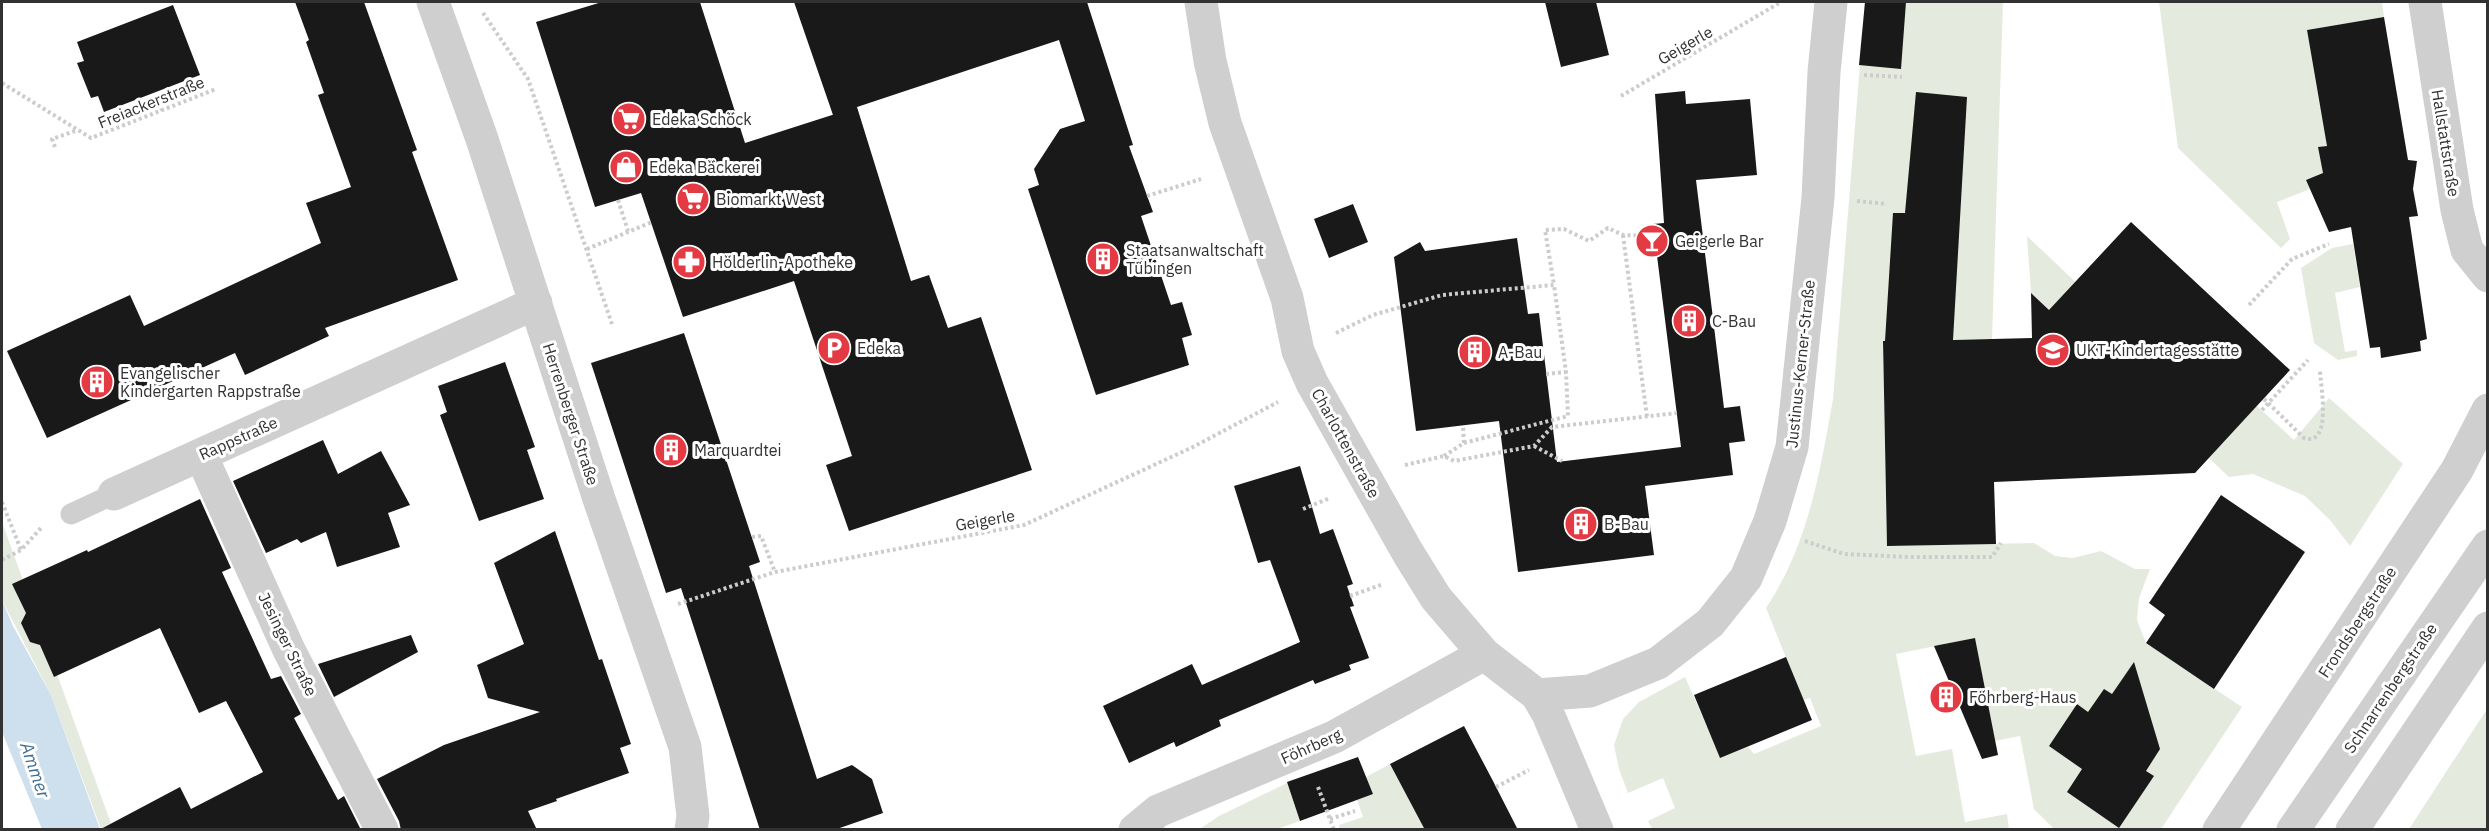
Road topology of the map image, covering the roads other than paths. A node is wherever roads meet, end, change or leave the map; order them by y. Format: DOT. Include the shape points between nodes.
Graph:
graph roads {
  1 [pos="433,2"];
  2 [pos="1201,2"];
  3 [pos="1831,2"];
  4 [pos="2425,2"];
  5 [pos="2487,276"];
  6 [pos="536,303"];
  7 [pos="2487,410"];
  8 [pos="201,455"];
  9 [pos="114,494"];
  10 [pos="71,514"];
  11 [pos="2487,546"];
  12 [pos="2487,628"];
  13 [pos="1484,654"];
  14 [pos="1537,695"];
  15 [pos="382,830"];
  16 [pos="691,830"];
  17 [pos="1135,830"];
  18 [pos="1597,830"];
  19 [pos="2219,830"];
  20 [pos="2294,830"];
  21 [pos="2352,830"];
  1 -- 6 [label="street, Herrenberger Straße"];
  2 -- 13 [label="street, Charlottenstraße" via="1225,123 1287,298 1298,351 1363,475 1436,598"];
  3 -- 14 [label="street, Justinus-Kerner-Straße" via="1818,198 1792,447 1770,521 1746,578 1710,623 1658,663 1590,691"];
  4 -- 5 [label="street, Hallstattstraße" via="2457,210 2467,250"];
  6 -- 8 [label="street, Rappstraße"];
  6 -- 16 [label="street, Herrenberger Straße" via="685,747 693,816"];
  7 -- 19 [label="street, Frondsbergstraße" via="2457,470"];
  8 -- 9 [label="street, Rappstraße"];
  8 -- 15 [label="street, Jesinger Straße" via="289,650"];
  9 -- 10 [label="lane, Rappstraße"];
  11 -- 20 [label="street, Schnarrenbergstraße"];
  12 -- 21 [label="street"];
  13 -- 14 [label="street, Charlottenstraße"];
  13 -- 17 [label="street, Föhrberg" via="1334,737 1158,811"];
  14 -- 18 [label="street, Charlottenstraße"];
}
